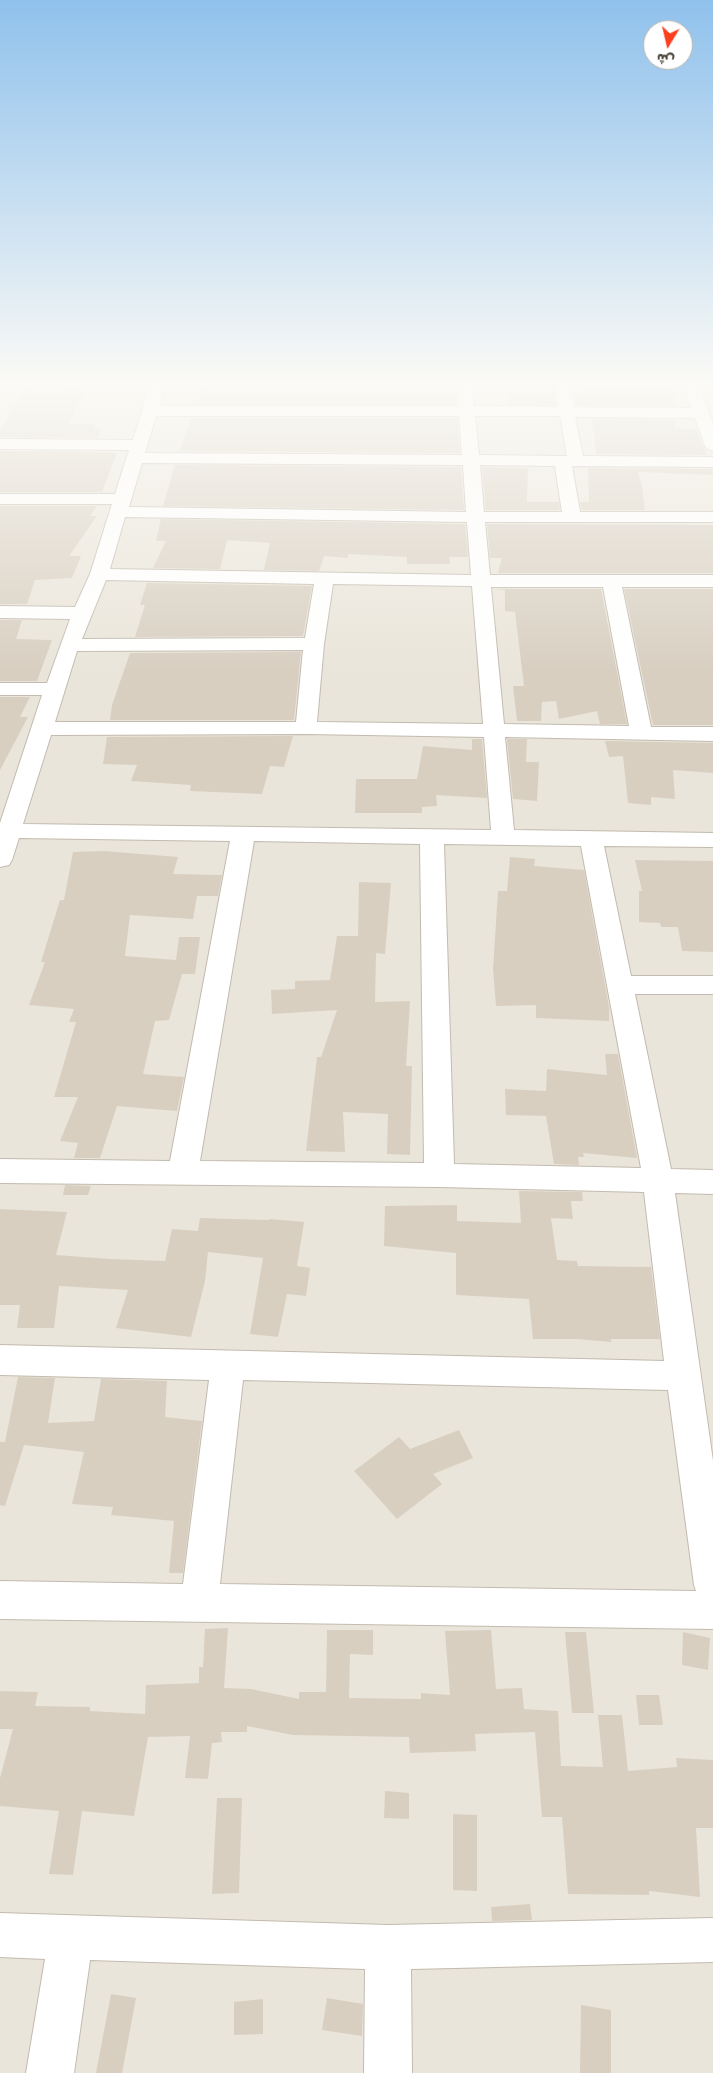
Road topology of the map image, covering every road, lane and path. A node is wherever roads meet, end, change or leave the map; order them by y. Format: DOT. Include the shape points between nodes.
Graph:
graph roads {
  1 [pos="130,478"];
  2 [pos="472,478"];
  3 [pos="571,478"];
  4 [pos="0,499"];
  5 [pos="121,505"];
  6 [pos="476,517"];
  7 [pos="572,517"];
  8 [pos="713,518"];
  9 [pos="99,574"];
  10 [pos="324,578"];
  11 [pos="481,581"];
  12 [pos="713,581"];
  13 [pos="612,582"];
  14 [pos="0,612"];
  15 [pos="82,613"];
  16 [pos="314,644"];
  17 [pos="70,645"];
  18 [pos="0,689"];
  19 [pos="55,689"];
  20 [pos="306,728"];
  21 [pos="42,729"];
  22 [pos="494,731"];
  23 [pos="641,733"];
  24 [pos="713,734"];
  25 [pos="5,832"];
  26 [pos="244,836"];
  27 [pos="432,836"];
  28 [pos="503,837"];
  29 [pos="590,838"];
  30 [pos="713,840"];
  31 [pos="0,860"];
  32 [pos="620,985"];
  33 [pos="713,985"];
  34 [pos="0,1171"];
  35 [pos="183,1174"];
  36 [pos="439,1175"];
  37 [pos="658,1180"];
  38 [pos="713,1182"];
  39 [pos="0,1360"];
  40 [pos="228,1367"];
  41 [pos="683,1376"];
  42 [pos="713,1585"];
  43 [pos="0,1600"];
  44 [pos="199,1604"];
  45 [pos="713,1610"];
  46 [pos="0,1935"];
  47 [pos="71,1938"];
  48 [pos="713,1940"];
  49 [pos="388,1947"];
  50 [pos="50,2073"];
  51 [pos="388,2073"];
  1 -- 5 [label="street"];
  2 -- 6 [label="street"];
  3 -- 7 [label="street"];
  4 -- 5 [label="street"];
  5 -- 6 [label="street"];
  5 -- 9 [label="street"];
  6 -- 7 [label="street"];
  6 -- 11 [label="street"];
  7 -- 8 [label="street"];
  9 -- 10 [label="street"];
  9 -- 15 [label="street"];
  10 -- 11 [label="street"];
  10 -- 16 [label="street"];
  11 -- 13 [label="street"];
  11 -- 22 [label="street"];
  12 -- 13 [label="street"];
  13 -- 23 [label="street"];
  14 -- 15 [label="street"];
  15 -- 17 [label="street"];
  16 -- 17 [label="street"];
  16 -- 20 [label="street"];
  17 -- 19 [label="street"];
  18 -- 19 [label="street"];
  19 -- 21 [label="street"];
  20 -- 21 [label="street"];
  20 -- 22 [label="street"];
  21 -- 25 [label="street"];
  22 -- 23 [label="street"];
  22 -- 28 [label="street"];
  23 -- 24 [label="street"];
  25 -- 26 [label="street"];
  25 -- 31 [label="street"];
  26 -- 27 [label="street"];
  26 -- 35 [label="street"];
  27 -- 28 [label="street"];
  27 -- 36 [label="street"];
  28 -- 29 [label="street"];
  29 -- 30 [label="street"];
  29 -- 32 [label="street"];
  32 -- 33 [label="street"];
  32 -- 37 [label="street"];
  34 -- 35 [label="street"];
  35 -- 36 [label="street"];
  36 -- 37 [label="street"];
  37 -- 38 [label="street"];
  37 -- 41 [label="street"];
  39 -- 40 [label="street"];
  40 -- 41 [label="street"];
  40 -- 44 [label="street"];
  41 -- 42 [label="street"];
  43 -- 44 [label="street"];
  44 -- 45 [label="street"];
  46 -- 47 [label="street"];
  47 -- 49 [label="street"];
  47 -- 50 [label="street"];
  48 -- 49 [label="street"];
  49 -- 51 [label="street"];
}
